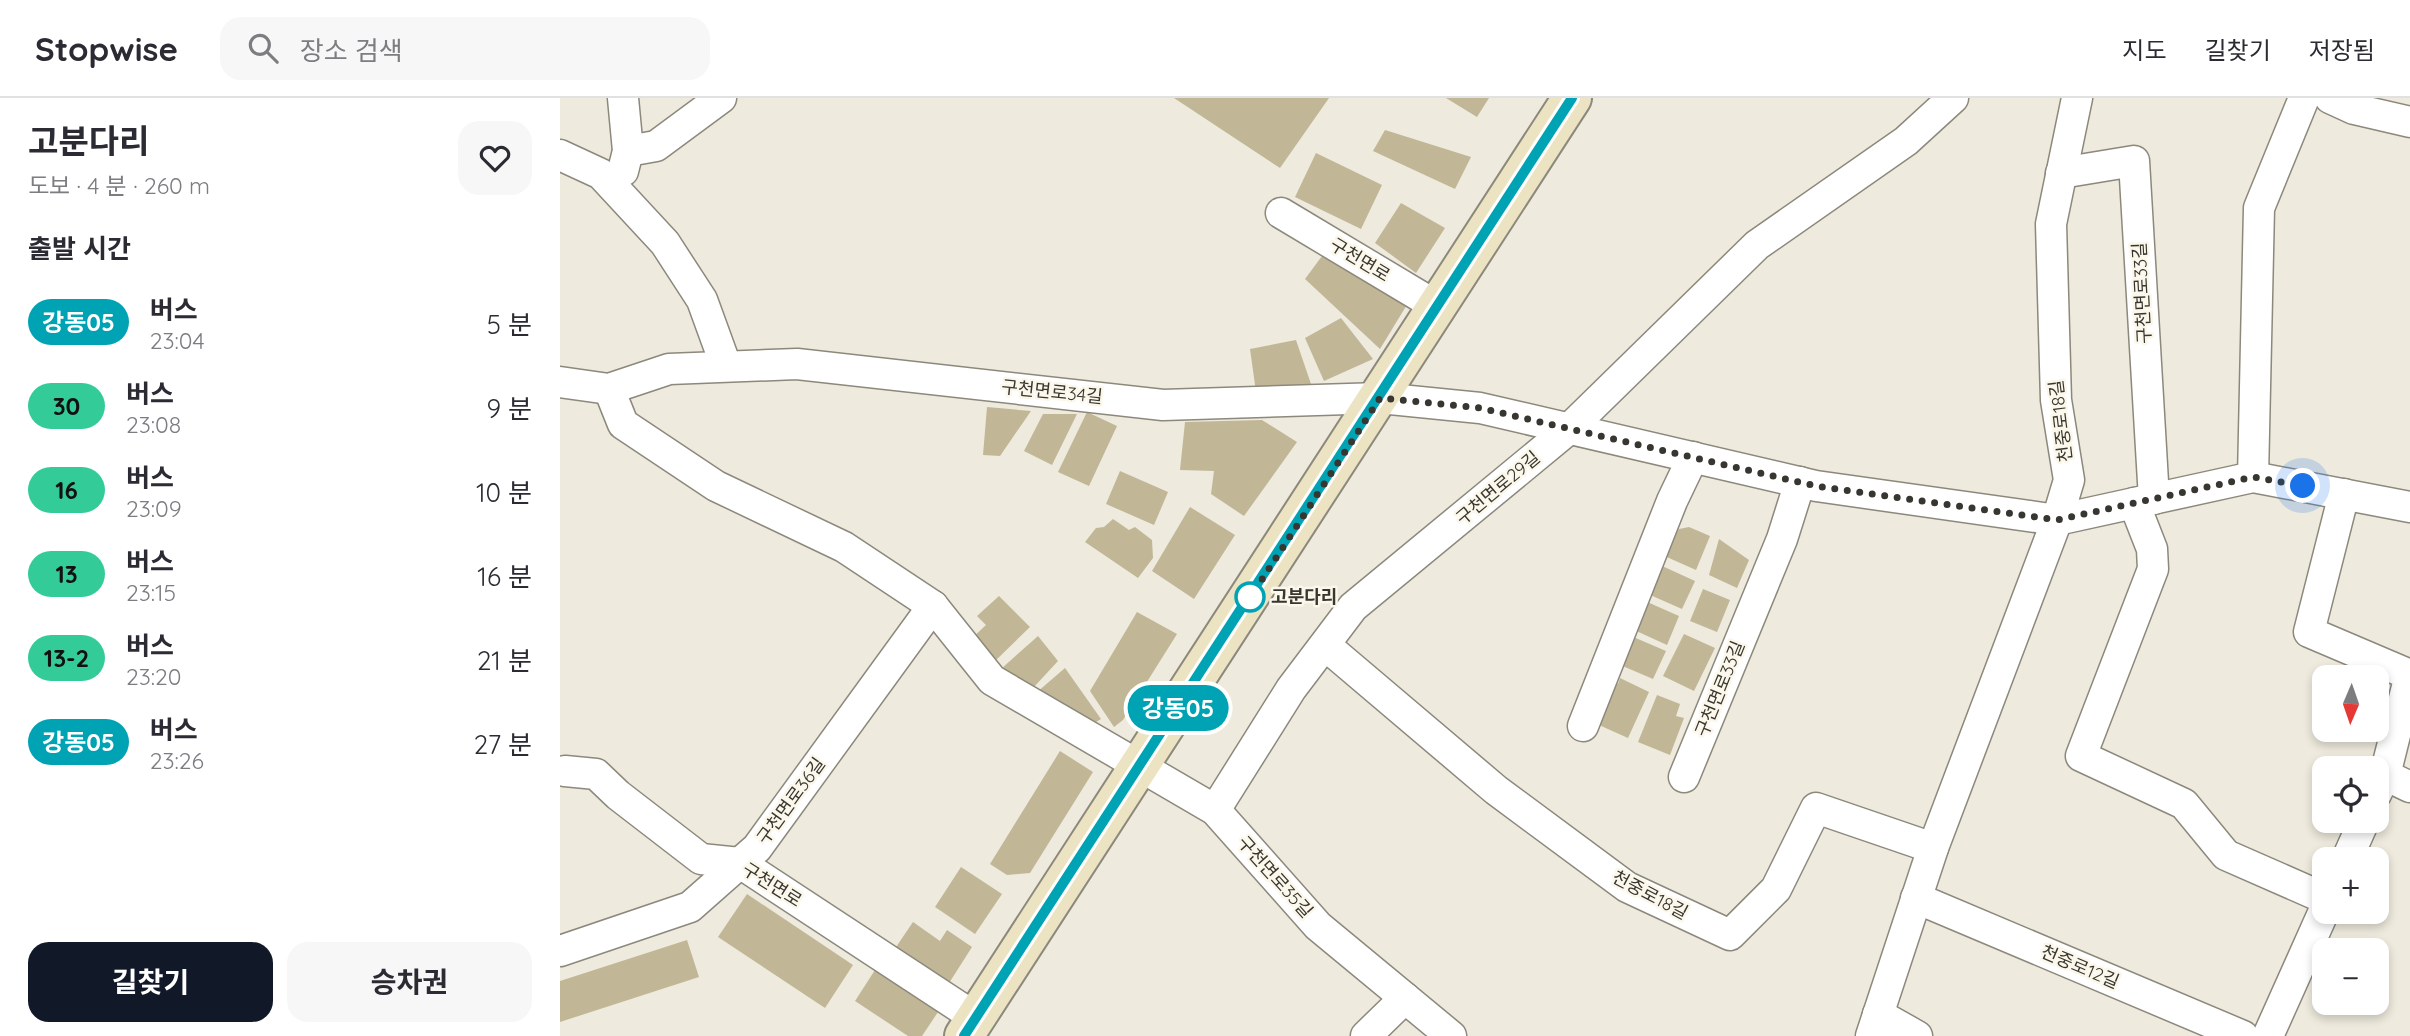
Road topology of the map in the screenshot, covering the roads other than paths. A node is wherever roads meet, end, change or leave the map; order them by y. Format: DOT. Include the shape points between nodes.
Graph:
graph roads {
  1 [pos="622,98"];
  2 [pos="721,98"];
  3 [pos="1572,98"];
  4 [pos="1953,98"];
  5 [pos="2077,98"];
  6 [pos="2304,98"];
  7 [pos="2330,98"];
  8 [pos="2410,122"];
  9 [pos="628,150"];
  10 [pos="560,155"];
  11 [pos="2061,173"];
  12 [pos="617,191"];
  13 [pos="1281,213"];
  14 [pos="1438,307"];
  15 [pos="726,366"];
  16 [pos="560,382"];
  17 [pos="609,389"];
  18 [pos="1380,398"];
  19 [pos="1570,428"];
  20 [pos="1693,457"];
  21 [pos="2253,477"];
  22 [pos="1800,482"];
  23 [pos="2344,494"];
  24 [pos="2144,501"];
  25 [pos="2410,507"];
  26 [pos="2057,520"];
  27 [pos="933,606"];
  28 [pos="1325,645"];
  29 [pos="2410,675"];
  30 [pos="1583,726"];
  31 [pos="1140,766"];
  32 [pos="565,771"];
  33 [pos="1684,777"];
  34 [pos="2390,785"];
  35 [pos="1215,810"];
  36 [pos="1933,848"];
  37 [pos="740,863"];
  38 [pos="2312,893"];
  39 [pos="1916,898"];
  40 [pos="2318,924"];
  41 [pos="560,951"];
  42 [pos="1405,998"];
  43 [pos="1875,1025"];
  44 [pos="970,1027"];
  45 [pos="1366,1036"];
  46 [pos="1451,1036"];
  47 [pos="1917,1036"];
  48 [pos="2243,1036"];
  49 [pos="2268,1036"];
  1 -- 9 [label="street"];
  2 -- 9 [label="street" via="656,146"];
  3 -- 14 [label="main road, 구천면로"];
  4 -- 19 [label="street, 구천면로29길" via="1906,141 1757,245"];
  5 -- 11 [label="street, 천중로18길"];
  6 -- 21 [label="street" via="2259,208"];
  7 -- 8 [label="street" via="2354,109"];
  9 -- 12 [label="street"];
  10 -- 12 [label="street" via="601,174"];
  11 -- 24 [label="street, 구천면로33길" via="2134,161"];
  11 -- 26 [label="street, 천중로18길" via="2051,224 2056,400 2068,480"];
  12 -- 15 [label="street" via="665,243 702,300"];
  13 -- 14 [label="street, 구천면로"];
  14 -- 18 [label="main road, 구천면로"];
  15 -- 17 [label="street, 구천면로34길" via="669,369"];
  15 -- 18 [label="street, 구천면로34길" via="797,363 1163,405"];
  16 -- 17 [label="street, 구천면로34길"];
  17 -- 27 [label="street" via="623,424 716,486 844,547"];
  18 -- 19 [label="street" via="1480,408"];
  18 -- 31 [label="main road, 구천면로"];
  19 -- 20 [label="street"];
  19 -- 28 [label="street, 구천면로29길" via="1353,607"];
  20 -- 22 [label="street"];
  20 -- 30 [label="street"];
  21 -- 23 [label="street"];
  21 -- 24 [label="street"];
  22 -- 26 [label="street"];
  22 -- 33 [label="street, 구천면로33길" via="1782,539"];
  23 -- 25 [label="street"];
  23 -- 29 [label="street" via="2309,632"];
  24 -- 26 [label="street"];
  24 -- 38 [label="street, 구천면로33길" via="2153,569 2081,756 2184,804 2226,855"];
  26 -- 36 [label="street, 천중로18길"];
  27 -- 31 [label="street" via="992,680"];
  27 -- 37 [label="street, 구천면로36길" via="757,848"];
  28 -- 35 [label="street, 구천면로29길" via="1291,689"];
  28 -- 36 [label="street, 천중로18길" via="1496,790 1627,887 1730,935 1776,889 1816,808"];
  29 -- 34 [label="street"];
  31 -- 35 [label="street, 구천면로35길"];
  31 -- 44 [label="main road, 구천면로"];
  32 -- 37 [label="street, 구천면로" via="596,774 701,859"];
  35 -- 42 [label="street, 구천면로35길" via="1318,926"];
  36 -- 39 [label="street, 천중로18길"];
  37 -- 41 [label="street, 구천면로36길" via="690,907"];
  37 -- 44 [label="street, 구천면로"];
  39 -- 43 [label="street, 천중로18길"];
  39 -- 48 [label="street, 천중로12길"];
  40 -- 49 [label="street"];
  42 -- 45 [label="street"];
  42 -- 46 [label="street, 구천면로35길"];
  43 -- 47 [label="street, 천중로18길"];
}
